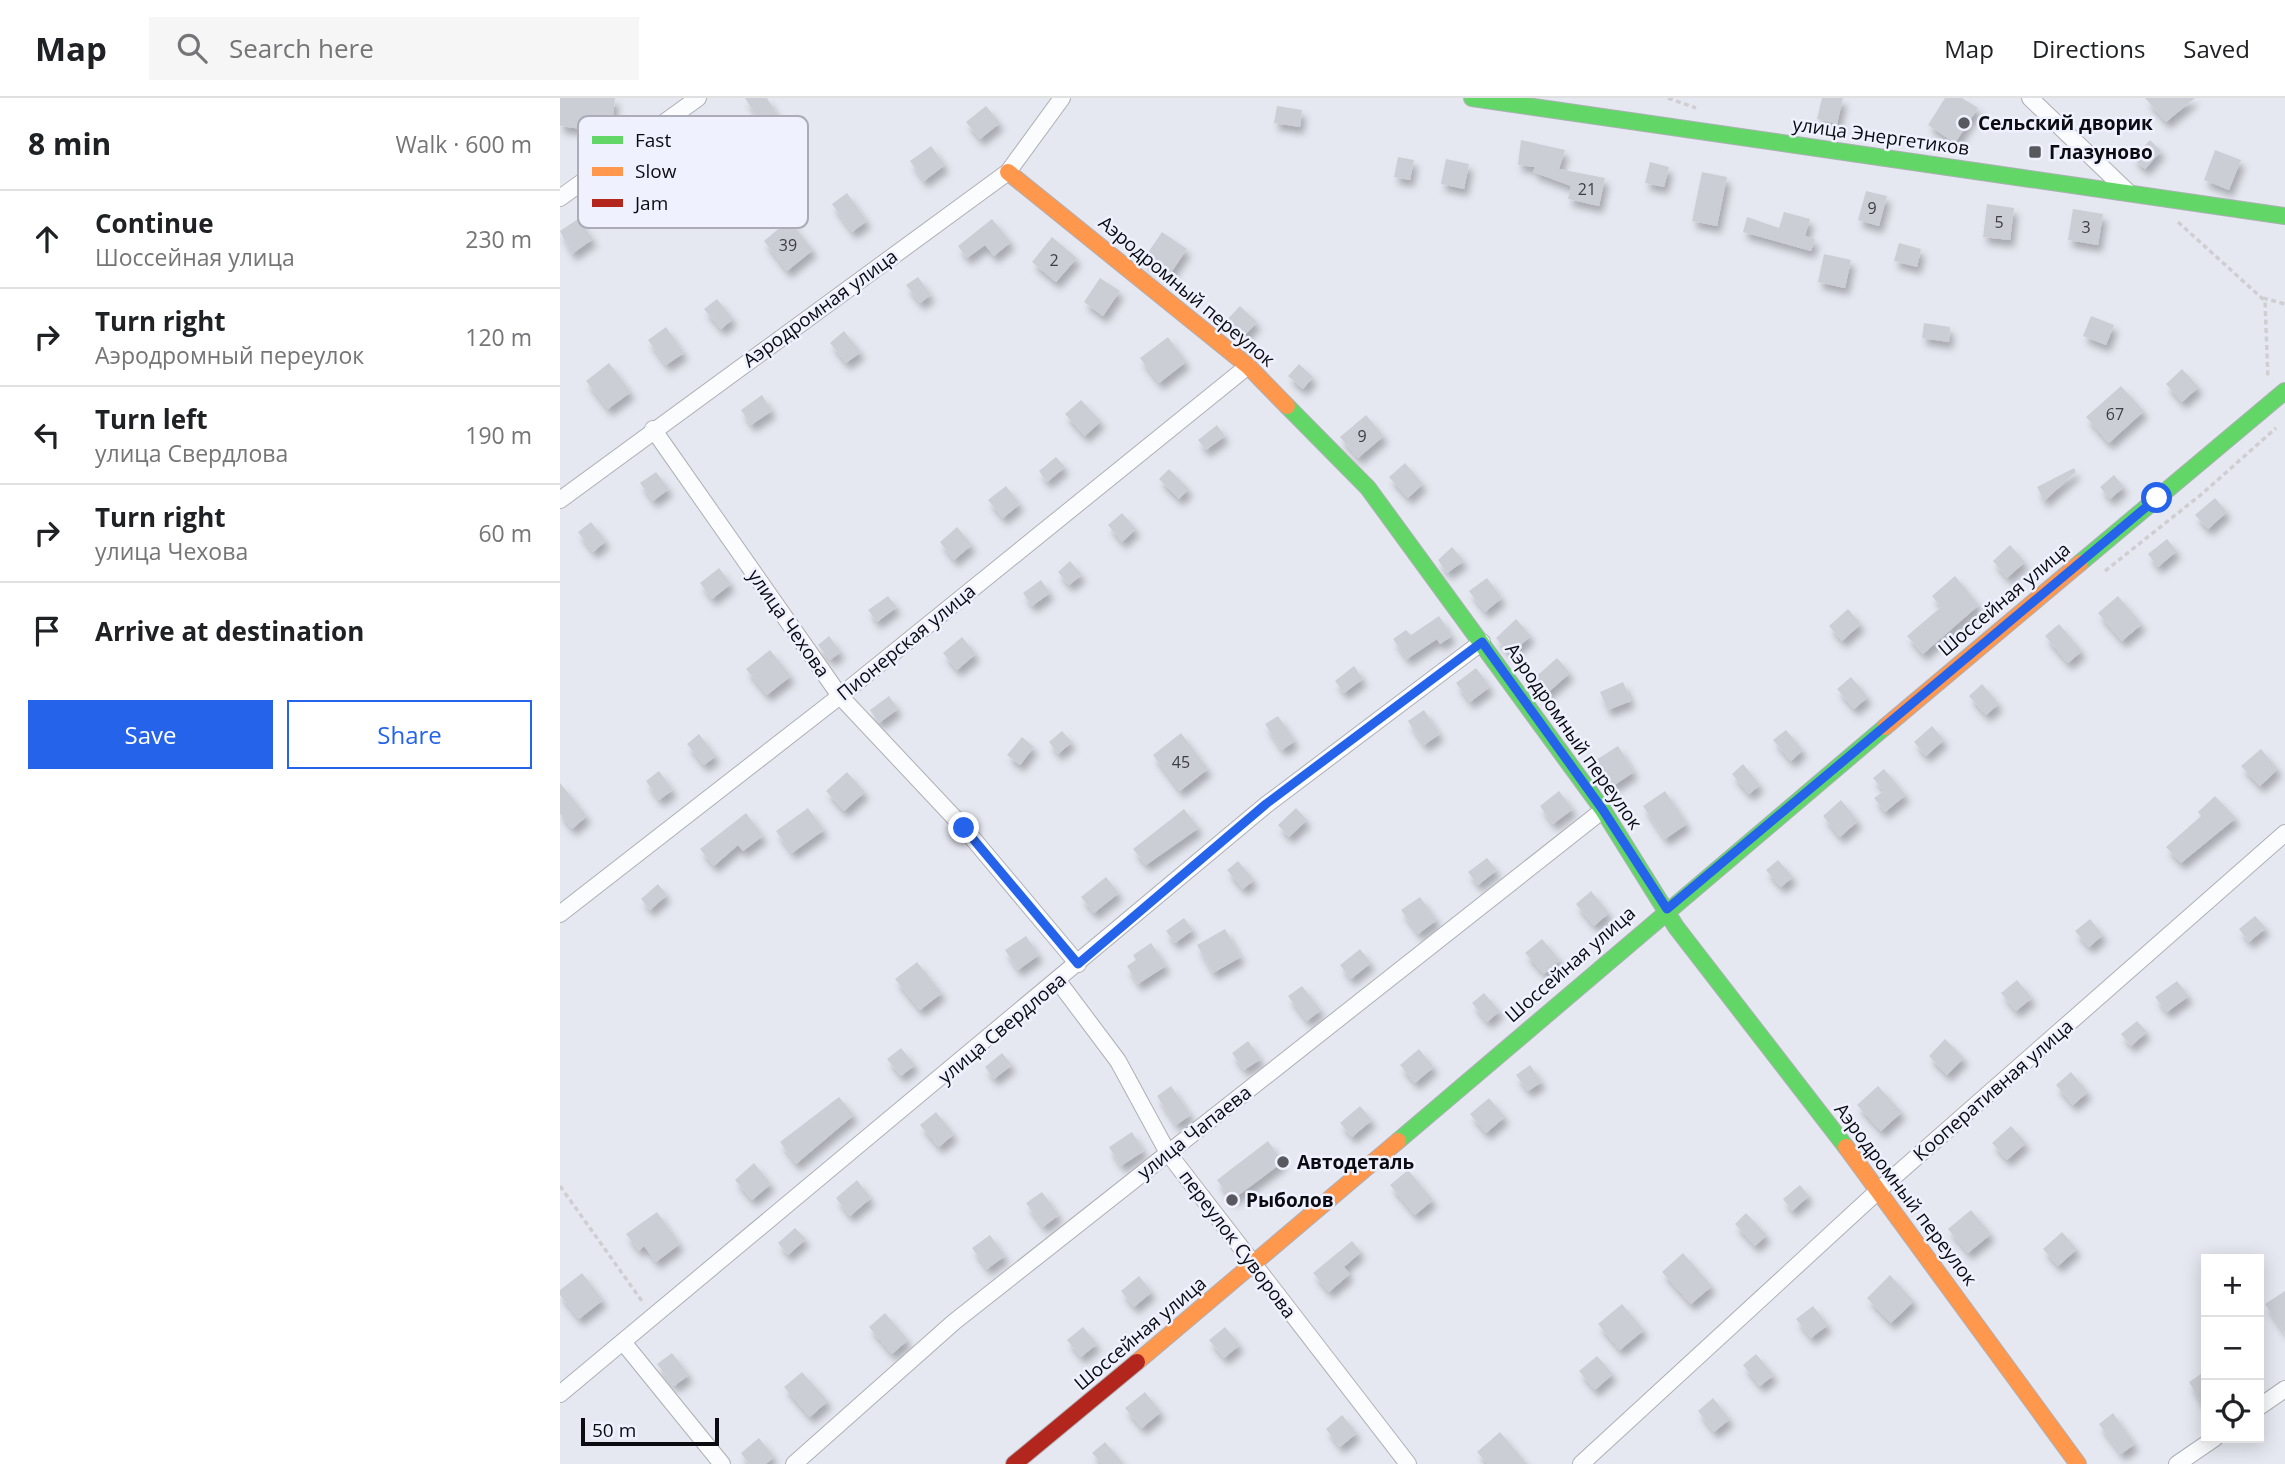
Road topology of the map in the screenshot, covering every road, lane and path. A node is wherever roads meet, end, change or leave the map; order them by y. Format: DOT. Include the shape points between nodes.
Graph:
graph roads {
  1 [pos="698,98"];
  2 [pos="1062,98"];
  3 [pos="1472,98"];
  4 [pos="1668,98"];
  5 [pos="2029,98"];
  6 [pos="1526,102"];
  7 [pos="1703,111"];
  8 [pos="673,116"];
  9 [pos="1008,172"];
  10 [pos="578,185"];
  11 [pos="2129,193"];
  12 [pos="560,198"];
  13 [pos="2285,216"];
  14 [pos="2261,297"];
  15 [pos="2285,304"];
  16 [pos="1248,366"];
  17 [pos="2285,391"];
  18 [pos="653,429"];
  19 [pos="560,500"];
  20 [pos="1482,642"];
  21 [pos="840,696"];
  22 [pos="1603,810"];
  23 [pos="2285,833"];
  24 [pos="1667,909"];
  25 [pos="560,914"];
  26 [pos="1078,964"];
  27 [pos="1058,981"];
  28 [pos="1168,1153"];
  29 [pos="560,1186"];
  30 [pos="1879,1190"];
  31 [pos="1254,1266"];
  32 [pos="653,1317"];
  33 [pos="623,1342"];
  34 [pos="2285,1389"];
  35 [pos="560,1394"];
  36 [pos="2264,1404"];
  37 [pos="2208,1443"];
  38 [pos="722,1464"];
  39 [pos="794,1464"];
  40 [pos="1014,1464"];
  41 [pos="1408,1464"];
  42 [pos="1581,1464"];
  43 [pos="2078,1464"];
  44 [pos="2178,1464"];
  1 -- 8 [label="street"];
  2 -- 9 [label="street, Аэродромная улица"];
  3 -- 6 [label="street, улица Энергетиков"];
  4 -- 7 [label="path"];
  5 -- 11 [label="street"];
  6 -- 11 [label="street, улица Энергетиков"];
  9 -- 16 [label="street, Аэродромный переулок"];
  9 -- 18 [label="street, Аэродромная улица"];
  10 -- 12 [label="street"];
  11 -- 13 [label="street, улица Энергетиков"];
  14 -- 15 [label="path"];
  16 -- 20 [label="street, Аэродромный переулок" via="1368,488"];
  16 -- 21 [label="street, Пионерская улица"];
  17 -- 24 [label="street, Шоссейная улица"];
  18 -- 19 [label="street, Аэродромная улица"];
  18 -- 21 [label="street, улица Чехова"];
  20 -- 22 [label="street, Аэродромный переулок"];
  20 -- 26 [label="street, улица Свердлова" via="1266,804"];
  21 -- 25 [label="street, Пионерская улица"];
  21 -- 26 [label="street, улица Чехова" via="964,828"];
  22 -- 24 [label="street, Аэродромный переулок"];
  22 -- 28 [label="street, улица Чапаева"];
  23 -- 30 [label="street, Кооперативная улица"];
  24 -- 30 [label="street, Аэродромный переулок" via="1676,927"];
  24 -- 31 [label="street, Шоссейная улица"];
  26 -- 27 [label="street, улица Свердлова"];
  27 -- 28 [label="street, переулок Суворова" via="1118,1061"];
  27 -- 32 [label="street, улица Свердлова"];
  28 -- 31 [label="street, переулок Суворова"];
  28 -- 39 [label="street, улица Чапаева" via="954,1322"];
  29 -- 32 [label="path"];
  30 -- 42 [label="street, Кооперативная улица"];
  30 -- 43 [label="street, Аэродромный переулок"];
  31 -- 40 [label="street, Шоссейная улица"];
  31 -- 41 [label="street, переулок Суворова"];
  32 -- 33 [label="street, улица Свердлова"];
  33 -- 35 [label="street, улица Свердлова"];
  33 -- 38 [label="street"];
  34 -- 36 [label="street"];
  37 -- 44 [label="street"];
}
